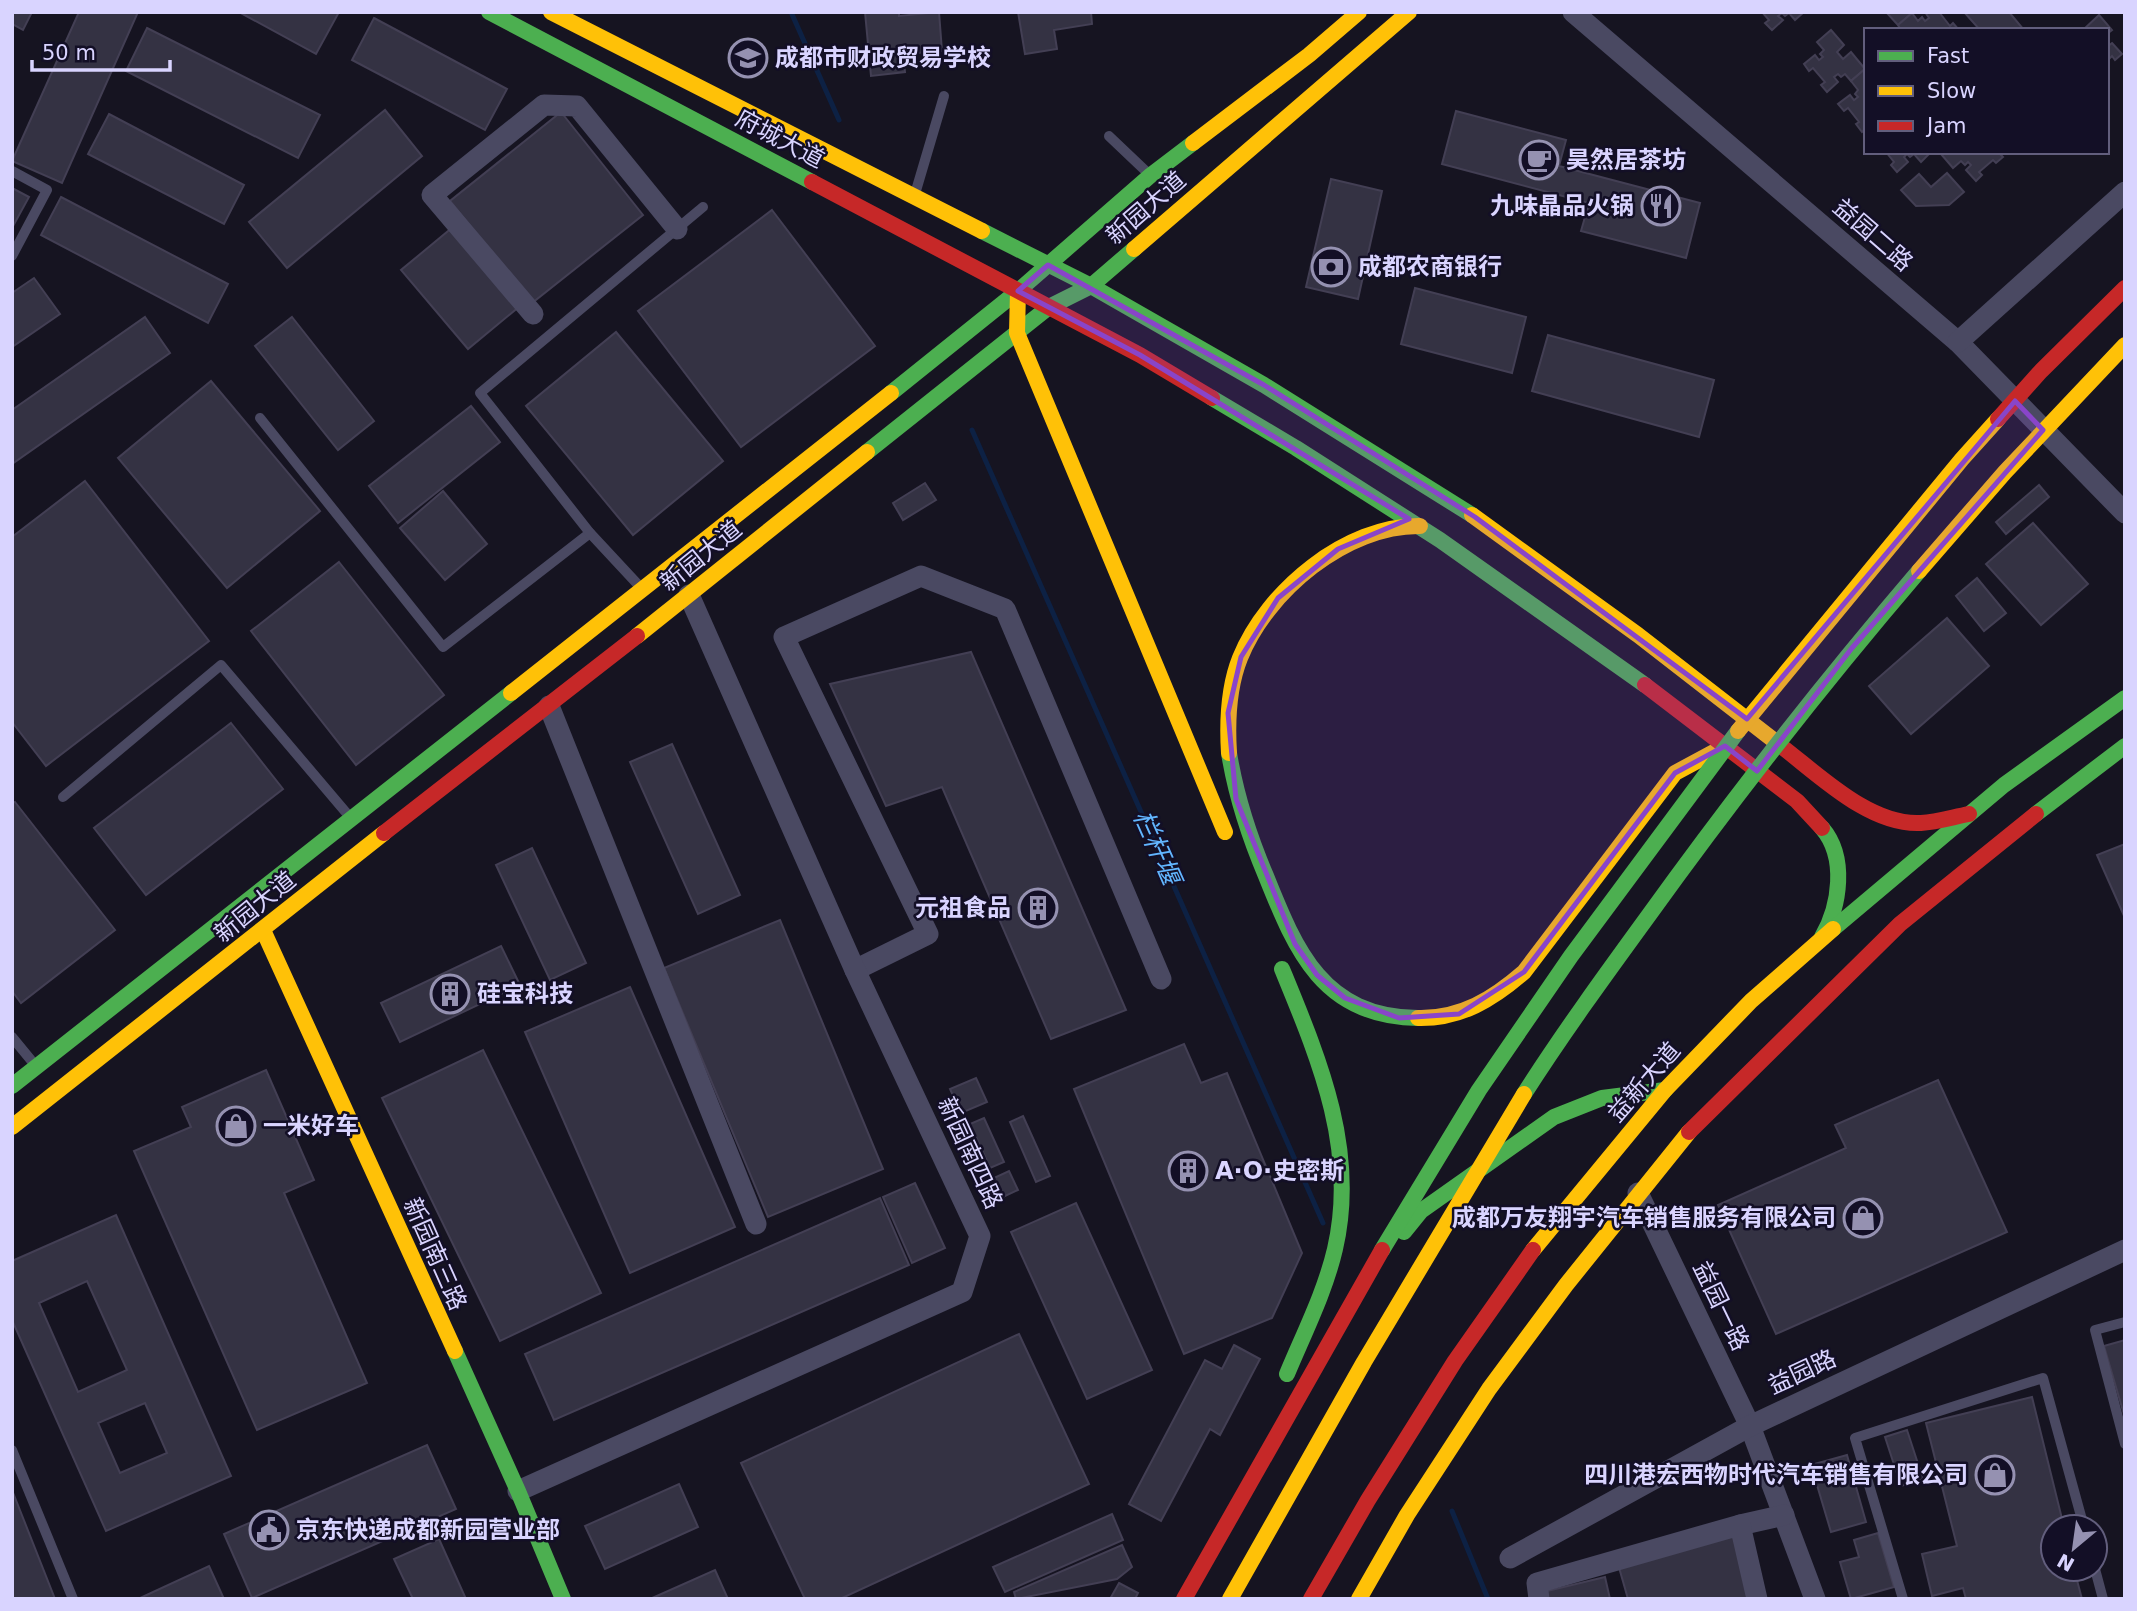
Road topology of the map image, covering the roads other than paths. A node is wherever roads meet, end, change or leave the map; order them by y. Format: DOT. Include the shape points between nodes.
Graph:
graph roads {
  1 [pos="489,12"];
  2 [pos="551,12"];
  3 [pos="1359,12"];
  4 [pos="1409,12"];
  5 [pos="1573,12"];
  6 [pos="944,96"];
  7 [pos="1109,136"];
  8 [pos="12,171"];
  9 [pos="1151,176"];
  10 [pos="2125,192"];
  11 [pos="914,196"];
  12 [pos="703,206"];
  13 [pos="677,229"];
  14 [pos="12,256"];
  15 [pos="1048,265"];
  16 [pos="1091,286"];
  17 [pos="2125,288"];
  18 [pos="1018,291"];
  19 [pos="1049,307"];
  20 [pos="533,314"];
  21 [pos="1017,332"];
  22 [pos="1958,342"];
  23 [pos="2125,345"];
  24 [pos="260,418"];
  25 [pos="2125,513"];
  26 [pos="1420,526"];
  27 [pos="590,533"];
  28 [pos="643,591"];
  29 [pos="689,595"];
  30 [pos="2125,698"];
  31 [pos="549,706"];
  32 [pos="1725,746"];
  33 [pos="2125,746"];
  34 [pos="63,797"];
  35 [pos="1969,814"];
  36 [pos="351,818"];
  37 [pos="1230,844"];
  38 [pos="263,930"];
  39 [pos="1822,937"];
  40 [pos="1280,963"];
  41 [pos="855,970"];
  42 [pos="1161,979"];
  43 [pos="12,1038"];
  44 [pos="37,1067"];
  45 [pos="12,1086"];
  46 [pos="1665,1090"];
  47 [pos="12,1127"];
  48 [pos="1638,1193"];
  49 [pos="756,1224"];
  50 [pos="2125,1250"];
  51 [pos="2125,1322"];
  52 [pos="1282,1384"];
  53 [pos="1267,1422"];
  54 [pos="1750,1426"];
  55 [pos="2125,1444"];
  56 [pos="12,1450"];
  57 [pos="1234,1479"];
  58 [pos="518,1491"];
  59 [pos="2080,1513"];
  60 [pos="1784,1515"];
  61 [pos="1740,1525"];
  62 [pos="1219,1534"];
  63 [pos="1510,1558"];
  64 [pos="73,1599"];
  65 [pos="563,1599"];
  66 [pos="1184,1599"];
  67 [pos="1230,1599"];
  68 [pos="1311,1599"];
  69 [pos="1359,1599"];
  70 [pos="1539,1599"];
  71 [pos="1757,1599"];
  72 [pos="1815,1599"];
  73 [pos="1903,1599"];
  1 -- 18 [label="main road, 府城大道"];
  2 -- 11 [label="main road, 府城大道"];
  3 -- 9 [label="main road, 新园大道"];
  4 -- 16 [label="main road, 新园大道"];
  5 -- 22 [label="street, 益园二路"];
  6 -- 11 [label="lane"];
  7 -- 9 [label="lane"];
  8 -- 14 [label="lane" via="47,190"];
  9 -- 15 [label="main road, 新园大道"];
  10 -- 22 [label="street"];
  11 -- 15 [label="main road, 府城大道"];
  12 -- 13 [label="lane"];
  13 -- 20 [label="street" via="577,106 544,105 432,195"];
  13 -- 27 [label="lane" via="480,393"];
  15 -- 16 [label="main road, 府城大道"];
  15 -- 18 [label="main road, 新园大道"];
  16 -- 19 [label="main road, 新园大道"];
  16 -- 35 [label="main road, 府城大道" via="1264,385 1475,517 1638,635 1847,797 1883,817 1919,823"];
  17 -- 32 [label="main road, bridge" via="2041,371 1962,459"];
  18 -- 19 [label="main road, 府城大道"];
  18 -- 21 [label="main road"];
  18 -- 28 [label="main road, 新园大道"];
  19 -- 21 [label="main road, 新园大道"];
  19 -- 26 [label="main road, 府城大道" via="1296,447"];
  21 -- 29 [label="main road, 新园大道"];
  21 -- 37 [label="main road"];
  22 -- 25 [label="street, 益园二路"];
  23 -- 67 [label="main road, bridge" via="2000,477 1852,648 1615,962 1528,1088 1300,1471"];
  24 -- 27 [label="lane" via="443,647"];
  26 -- 32 [label="main road" via="1402,524 1363,536 1306,574 1278,598 1234,675 1228,735 1236,799 1287,930 1304,959 1331,988 1378,1014 1410,1019 1441,1018 1480,1005 1524,972 1675,772"];
  26 -- 39 [label="main road, 府城大道" via="1671,704 1797,801 1831,839 1836,860 1838,894"];
  27 -- 28 [label="lane"];
  28 -- 36 [label="main road, 新园大道"];
  29 -- 31 [label="main road, 新园大道"];
  29 -- 41 [label="street, 新园南四路"];
  30 -- 35 [label="main road, 益新大道"];
  31 -- 38 [label="main road, 新园大道"];
  31 -- 49 [label="street"];
  32 -- 62 [label="main road, bridge" via="1479,1090"];
  33 -- 48 [label="main road" via="1900,924 1681,1139"];
  34 -- 36 [label="lane" via="221,665"];
  35 -- 39 [label="main road, 益新大道"];
  36 -- 44 [label="main road, 新园大道"];
  38 -- 47 [label="main road, 新园大道"];
  38 -- 58 [label="main road, 新园南三路"];
  39 -- 46 [label="main road, 益新大道" via="1751,1000"];
  40 -- 52 [label="main road, bridge" via="1331,1094 1343,1182 1330,1267"];
  41 -- 42 [label="street" via="928,934 784,637 921,576 1005,609"];
  41 -- 58 [label="street, 新园南四路" via="980,1236 962,1292"];
  43 -- 44 [label="lane"];
  44 -- 45 [label="main road, 新园大道"];
  46 -- 57 [label="main road" via="1602,1098 1554,1117 1421,1211 1318,1334"];
  46 -- 68 [label="main road, 益新大道" via="1523,1263 1447,1373"];
  48 -- 54 [label="street, 益园一路"];
  48 -- 69 [label="main road" via="1489,1389 1406,1515"];
  50 -- 54 [label="street, 益园路"];
  51 -- 55 [label="lane" via="2095,1330"];
  53 -- 62 [label="main road, bridge"];
  54 -- 60 [label="street, 益园一路"];
  54 -- 63 [label="street, 益园路"];
  56 -- 64 [label="lane"];
  58 -- 65 [label="main road, 新园南三路"];
  59 -- 73 [label="lane" via="2043,1378 1855,1438"];
  60 -- 61 [label="street"];
  60 -- 72 [label="street, 益园一路"];
  61 -- 70 [label="street" via="1537,1583"];
  61 -- 71 [label="street"];
  62 -- 66 [label="main road, bridge"];
}
